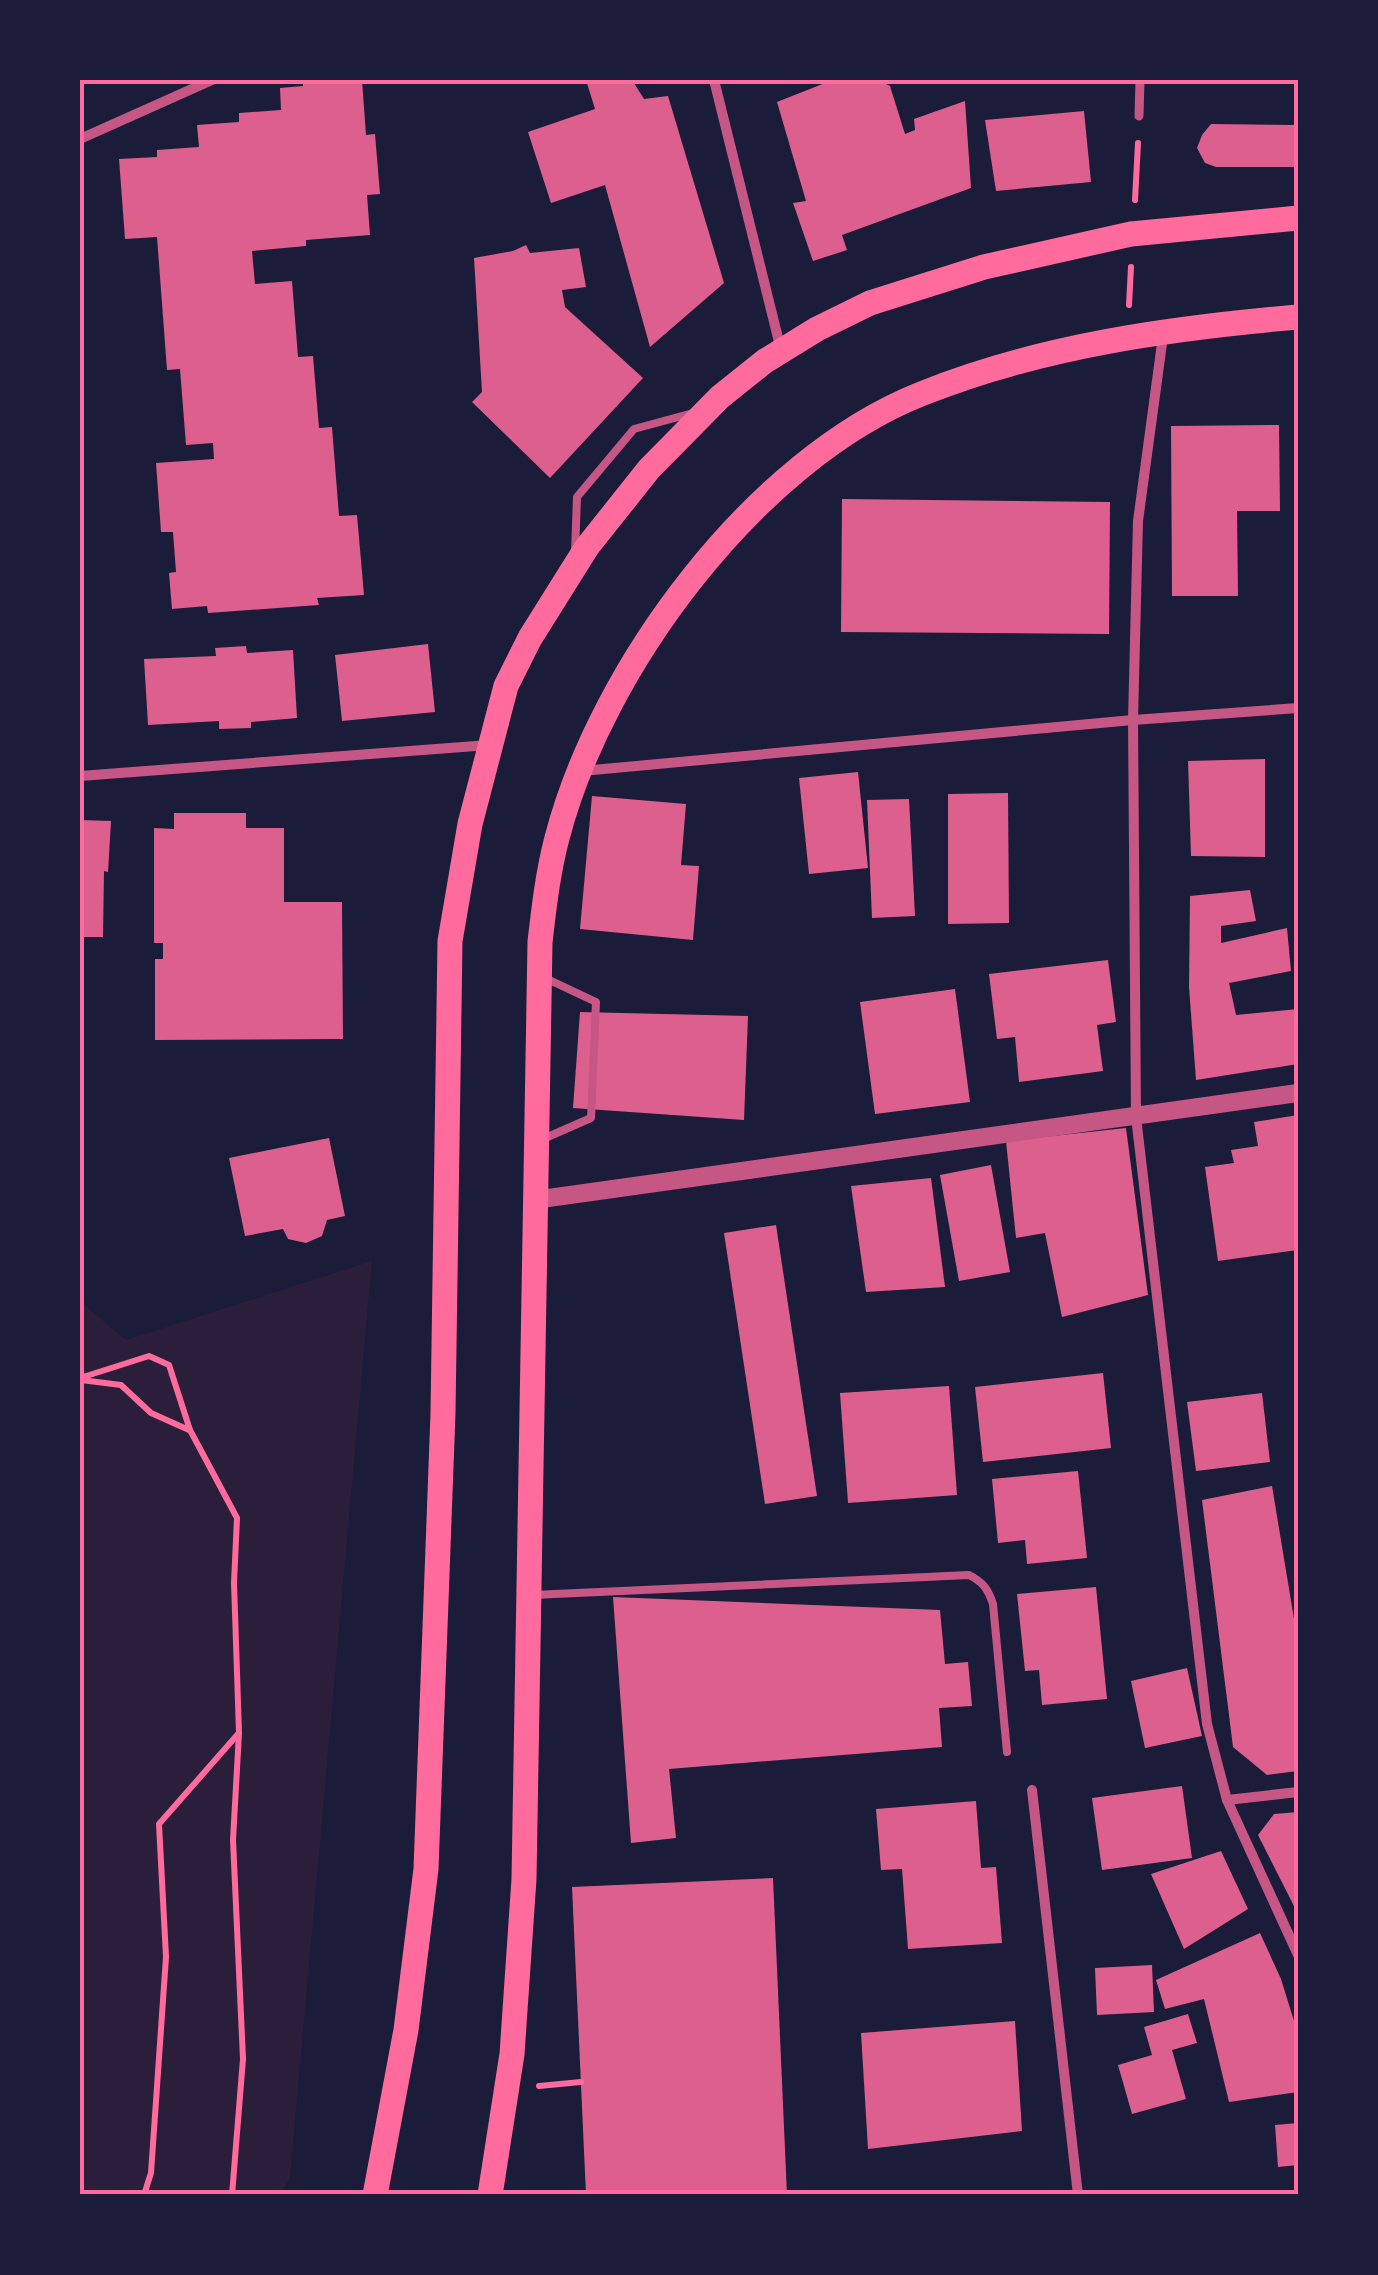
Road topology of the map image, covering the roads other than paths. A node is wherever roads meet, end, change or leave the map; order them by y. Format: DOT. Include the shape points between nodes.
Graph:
graph roads {
  1 [pos="212,80"];
  2 [pos="714,80"];
  3 [pos="1140,80"];
  4 [pos="1139,116"];
  5 [pos="80,140"];
  6 [pos="1298,218"];
  7 [pos="1298,317"];
  8 [pos="1164,330"];
  9 [pos="781,351"];
  10 [pos="707,410"];
  11 [pos="574,568"];
  12 [pos="1298,708"];
  13 [pos="1133,720"];
  14 [pos="490,744"];
  15 [pos="580,771"];
  16 [pos="80,776"];
  17 [pos="538,975"];
  18 [pos="1298,1093"];
  19 [pos="1136,1117"];
  20 [pos="534,1142"];
  21 [pos="534,1200"];
  22 [pos="529,1595"];
  23 [pos="1007,1752"];
  24 [pos="1032,1790"];
  25 [pos="1298,1792"];
  26 [pos="1227,1800"];
  27 [pos="1298,1955"];
  28 [pos="375,2195"];
  29 [pos="490,2195"];
  30 [pos="1078,2195"];
  1 -- 5 [label="street"];
  2 -- 9 [label="street"];
  3 -- 4 [label="street"];
  6 -- 9 [label="main road" via="1131,234 984,267 870,303"];
  7 -- 8 [label="main road"];
  8 -- 13 [label="street" via="1138,521"];
  8 -- 15 [label="main road" via="919,394 829,444 751,510 693,578 610,703"];
  9 -- 10 [label="main road"];
  10 -- 11 [label="main road" via="649,469"];
  10 -- 11 [label="lane" via="634,429 576,496"];
  11 -- 14 [label="main road" via="506,686"];
  12 -- 13 [label="street"];
  13 -- 15 [label="street"];
  13 -- 19 [label="street"];
  14 -- 16 [label="street"];
  14 -- 28 [label="main road" via="450,941 426,1870 406,2030"];
  15 -- 17 [label="main road" via="547,883"];
  17 -- 20 [label="main road"];
  17 -- 20 [label="lane" via="596,1002 591,1118"];
  18 -- 19 [label="street"];
  19 -- 21 [label="street"];
  19 -- 26 [label="street" via="1207,1724"];
  20 -- 21 [label="main road"];
  21 -- 22 [label="main road"];
  22 -- 23 [label="lane" via="969,1575 989,1591 992,1604"];
  22 -- 29 [label="main road" via="520,1954"];
  24 -- 30 [label="street"];
  25 -- 26 [label="street"];
  26 -- 27 [label="street"];
}
